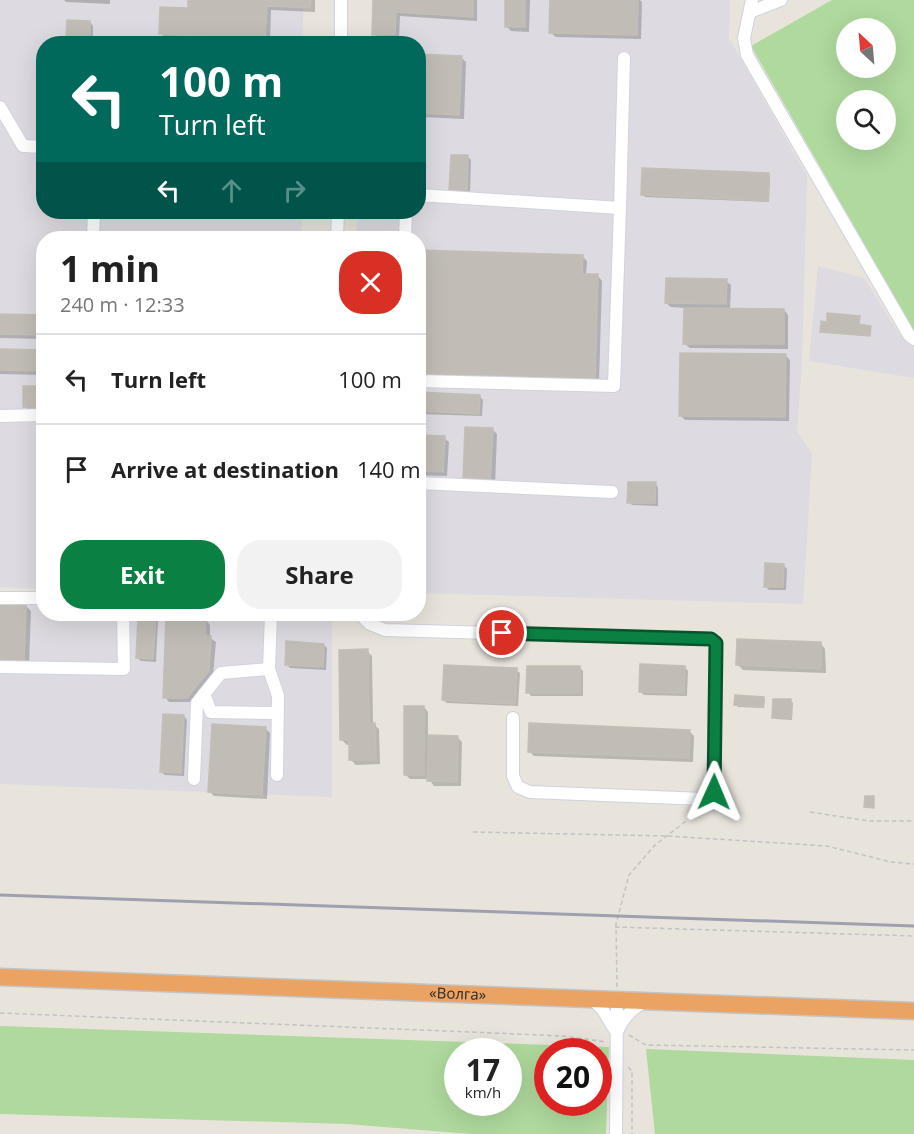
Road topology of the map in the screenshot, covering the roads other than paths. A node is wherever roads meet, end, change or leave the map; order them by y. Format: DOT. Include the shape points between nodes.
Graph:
graph roads {
  1 [pos="341,0"];
  2 [pos="781,0"];
  3 [pos="751,6"];
  4 [pos="341,36"];
  5 [pos="624,58"];
  6 [pos="0,107"];
  7 [pos="36,147"];
  8 [pos="426,196"];
  9 [pos="620,208"];
  10 [pos="914,339"];
  11 [pos="426,381"];
  12 [pos="36,415"];
  13 [pos="0,416"];
  14 [pos="426,483"];
  15 [pos="612,492"];
  16 [pos="0,598"];
  17 [pos="36,598"];
  18 [pos="123,621"];
  19 [pos="271,621"];
  20 [pos="367,621"];
  21 [pos="0,667"];
  22 [pos="270,669"];
  23 [pos="204,694"];
  24 [pos="278,713"];
  25 [pos="513,718"];
  26 [pos="277,775"];
  27 [pos="194,779"];
  28 [pos="0,977"];
  29 [pos="593,1000"];
  30 [pos="616,1001"];
  31 [pos="644,1002"];
  32 [pos="914,1011"];
  33 [pos="616,1043"];
  34 [pos="616,1134"];
  1 -- 4 [label="street"];
  2 -- 3 [label="street"];
  3 -- 10 [label="street" via="744,38 747,55"];
  5 -- 9 [label="street"];
  6 -- 7 [label="street" via="23,146"];
  8 -- 9 [label="street"];
  9 -- 11 [label="street" via="614,386"];
  12 -- 13 [label="street"];
  14 -- 15 [label="street"];
  16 -- 17 [label="street"];
  18 -- 21 [label="street" via="124,669"];
  19 -- 22 [label="street"];
  20 -- 25 [label="street" via="385,630 711,639 716,643 714,792 704,799 530,792 518,787 513,776"];
  22 -- 23 [label="street" via="221,673"];
  22 -- 24 [label="street" via="278,696"];
  23 -- 24 [label="street" via="211,712"];
  23 -- 27 [label="street" via="196,703"];
  24 -- 26 [label="street"];
  28 -- 29 [label="highway, «Волга»"];
  29 -- 30 [label="highway, «Волга»"];
  29 -- 33 [label="street" via="609,1020"];
  30 -- 31 [label="highway, «Волга»"];
  30 -- 33 [label="street"];
  31 -- 32 [label="highway, «Волга»"];
  31 -- 33 [label="street" via="624,1018"];
  33 -- 34 [label="street"];
}
